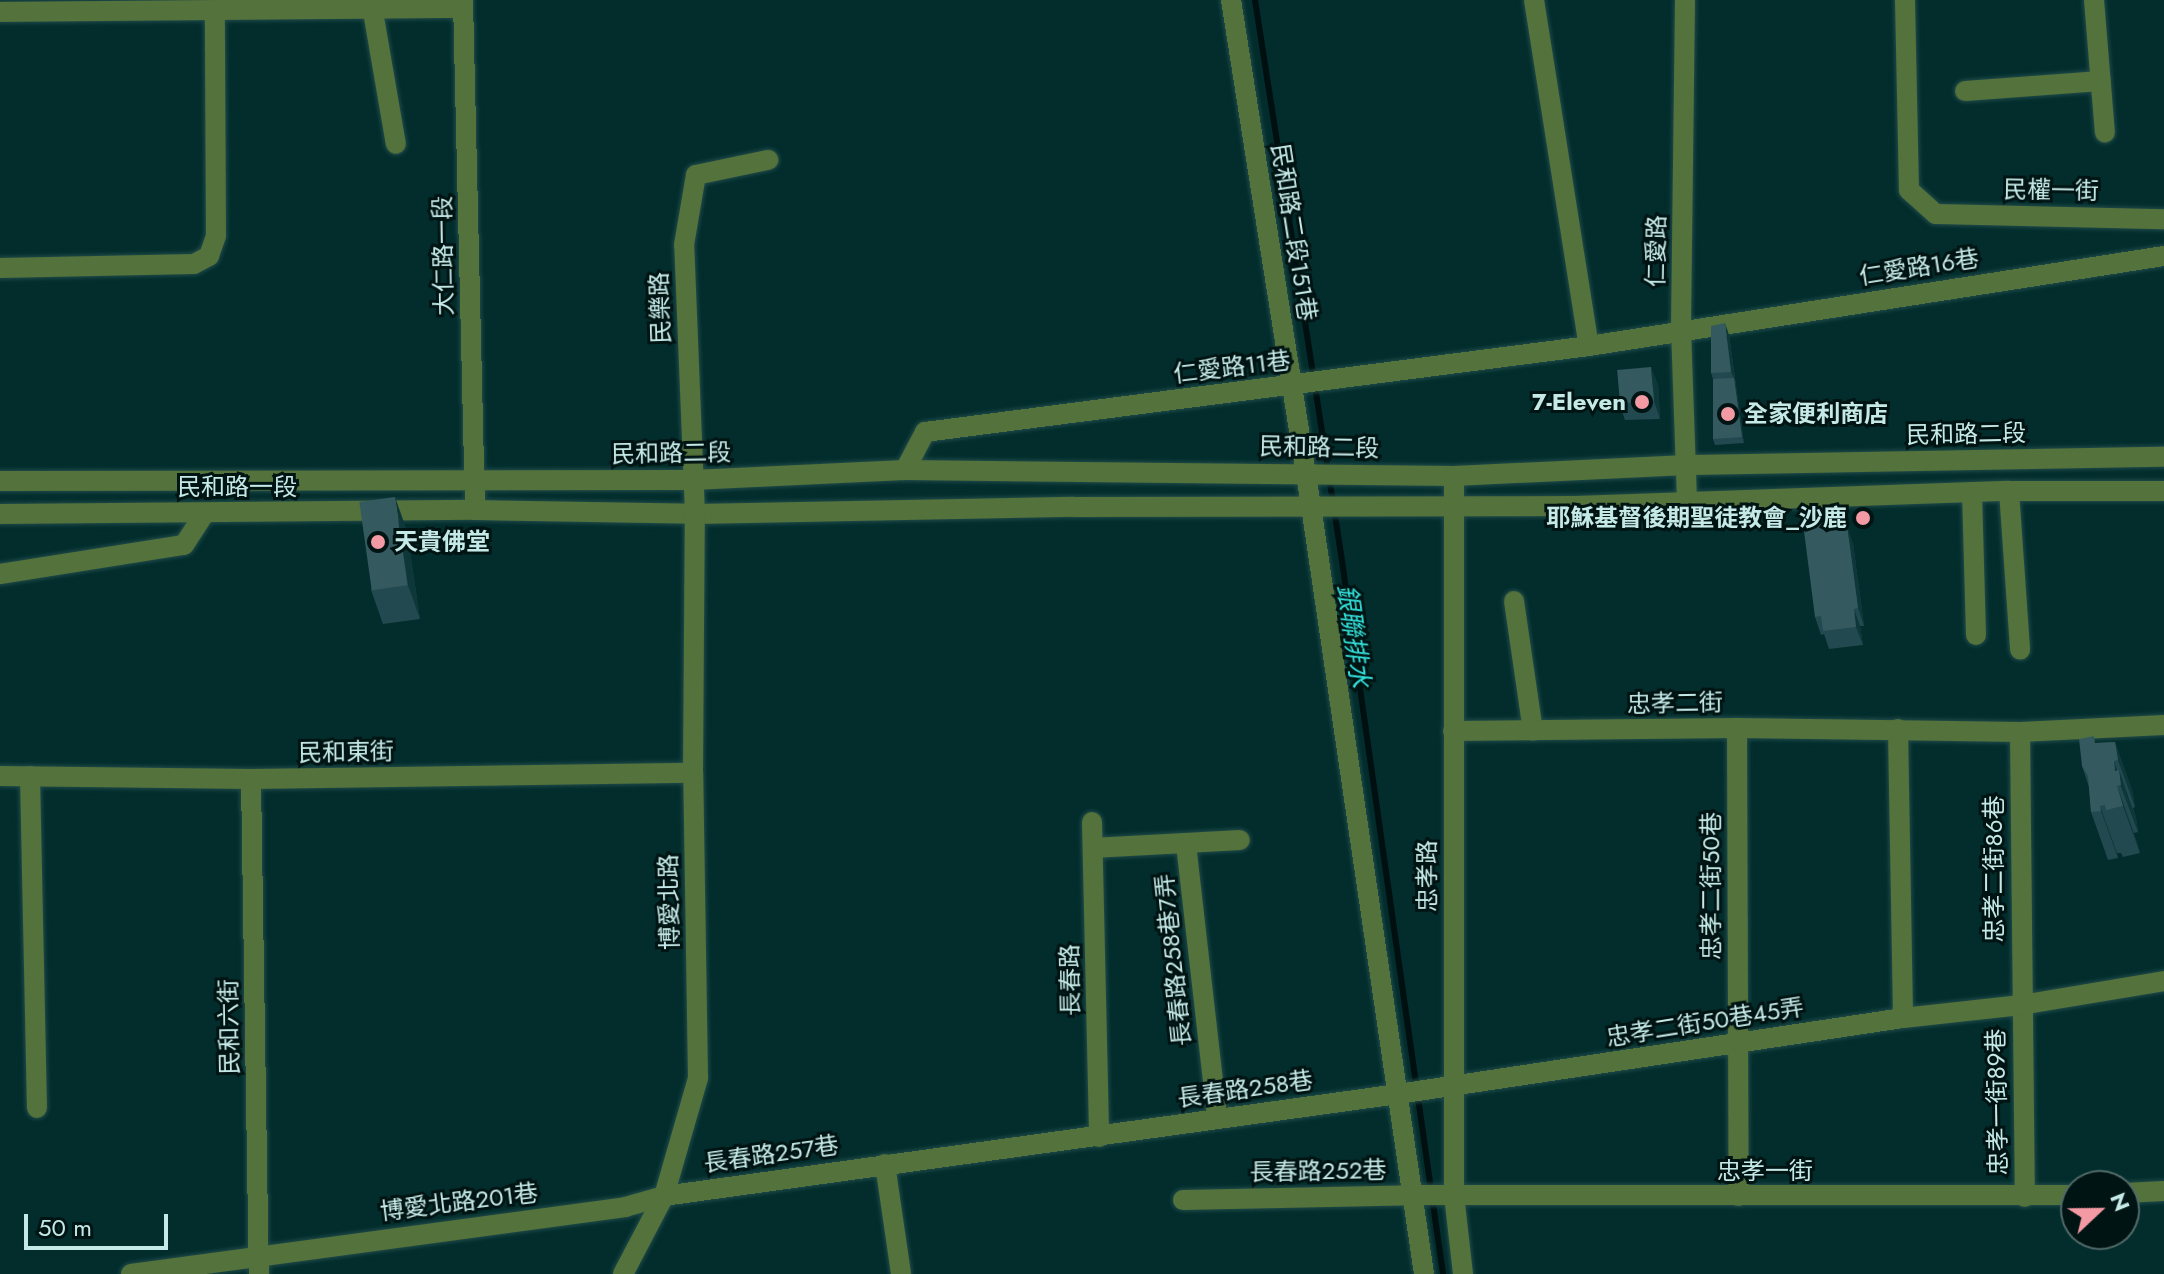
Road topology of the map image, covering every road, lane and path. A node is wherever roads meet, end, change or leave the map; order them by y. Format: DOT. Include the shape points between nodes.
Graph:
graph roads {
  1 [pos="1231,0"];
  2 [pos="1534,0"];
  3 [pos="1685,0"];
  4 [pos="1905,0"];
  5 [pos="2094,0"];
  6 [pos="371,4"];
  7 [pos="463,4"];
  8 [pos="85,5"];
  9 [pos="0,12"];
  10 [pos="215,12"];
  11 [pos="2101,81"];
  12 [pos="1965,91"];
  13 [pos="2105,133"];
  14 [pos="396,144"];
  15 [pos="768,160"];
  16 [pos="2164,219"];
  17 [pos="2164,256"];
  18 [pos="0,268"];
  19 [pos="1681,329"];
  20 [pos="1589,346"];
  21 [pos="1292,386"];
  22 [pos="2164,457"];
  23 [pos="1687,465"];
  24 [pos="905,470"];
  25 [pos="1076,471"];
  26 [pos="1304,472"];
  27 [pos="1454,476"];
  28 [pos="474,478"];
  29 [pos="692,480"];
  30 [pos="0,481"];
  31 [pos="2009,491"];
  32 [pos="2164,491"];
  33 [pos="1972,492"];
  34 [pos="1687,503"];
  35 [pos="1311,506"];
  36 [pos="1074,507"];
  37 [pos="1454,507"];
  38 [pos="475,510"];
  39 [pos="205,513"];
  40 [pos="0,514"];
  41 [pos="695,514"];
  42 [pos="0,574"];
  43 [pos="1514,601"];
  44 [pos="1976,635"];
  45 [pos="2020,650"];
  46 [pos="2164,725"];
  47 [pos="1737,728"];
  48 [pos="1898,729"];
  49 [pos="1453,731"];
  50 [pos="1533,731"];
  51 [pos="2020,732"];
  52 [pos="693,773"];
  53 [pos="0,776"];
  54 [pos="30,776"];
  55 [pos="251,779"];
  56 [pos="1092,822"];
  57 [pos="1240,840"];
  58 [pos="1186,844"];
  59 [pos="1093,848"];
  60 [pos="2164,981"];
  61 [pos="2021,1005"];
  62 [pos="1903,1018"];
  63 [pos="1736,1044"];
  64 [pos="1453,1086"];
  65 [pos="1398,1094"];
  66 [pos="37,1108"];
  67 [pos="1217,1118"];
  68 [pos="1099,1137"];
  69 [pos="885,1164"];
  70 [pos="2164,1191"];
  71 [pos="2140,1192"];
  72 [pos="1413,1195"];
  73 [pos="1454,1195"];
  74 [pos="664,1196"];
  75 [pos="1739,1196"];
  76 [pos="2060,1196"];
  77 [pos="2025,1197"];
  78 [pos="1183,1200"];
  79 [pos="259,1264"];
  80 [pos="131,1274"];
  81 [pos="623,1274"];
  82 [pos="901,1274"];
  83 [pos="1424,1274"];
  84 [pos="1463,1274"];
  1 -- 21 [label="street, 民和路二段151巷"];
  2 -- 20 [label="street"];
  3 -- 19 [label="street, 仁愛路"];
  4 -- 16 [label="street, 民權一街" via="1909,190 1936,214"];
  5 -- 11 [label="street"];
  6 -- 7 [label="street"];
  6 -- 10 [label="street"];
  6 -- 14 [label="street"];
  7 -- 28 [label="street, 大仁路一段"];
  8 -- 9 [label="street"];
  8 -- 10 [label="street"];
  10 -- 18 [label="street" via="216,236 209,256 194,264"];
  11 -- 12 [label="street"];
  11 -- 13 [label="street"];
  15 -- 29 [label="street, 民樂路" via="696,175 684,245"];
  17 -- 19 [label="street, 仁愛路16巷"];
  19 -- 20 [label="street, 仁愛路11巷"];
  19 -- 23 [label="street, 仁愛路"];
  20 -- 21 [label="street, 仁愛路11巷"];
  21 -- 24 [label="street, 仁愛路11巷" via="925,432"];
  21 -- 26 [label="street, 民和路二段151巷"];
  22 -- 23 [label="street, 民和路二段"];
  23 -- 27 [label="street, 民和路二段"];
  23 -- 34 [label="street, 仁愛路"];
  24 -- 25 [label="street, 民和路二段"];
  24 -- 29 [label="street, 民和路二段"];
  25 -- 26 [label="street, 民和路二段"];
  25 -- 36 [label="street"];
  26 -- 27 [label="street, 民和路二段"];
  26 -- 35 [label="street, 民和路二段151巷"];
  27 -- 37 [label="street, 忠孝路"];
  28 -- 29 [label="street, 民和路二段"];
  28 -- 30 [label="street, 民和路一段"];
  28 -- 38 [label="street, 大仁路一段"];
  29 -- 41 [label="street, 民樂路"];
  31 -- 32 [label="street"];
  31 -- 33 [label="street"];
  31 -- 45 [label="street"];
  33 -- 34 [label="street"];
  33 -- 44 [label="street"];
  34 -- 37 [label="street"];
  35 -- 36 [label="street"];
  35 -- 37 [label="street"];
  35 -- 65 [label="street, 民和路二段151巷"];
  36 -- 41 [label="street"];
  37 -- 49 [label="street, 忠孝路"];
  38 -- 39 [label="street, 民和路一段"];
  38 -- 41 [label="street"];
  39 -- 40 [label="street, 民和路一段"];
  39 -- 42 [label="street" via="184,545"];
  41 -- 52 [label="street, 博愛北路"];
  43 -- 50 [label="street"];
  46 -- 51 [label="street, 忠孝二街"];
  47 -- 48 [label="street, 忠孝二街"];
  47 -- 50 [label="street, 忠孝二街"];
  47 -- 63 [label="street, 忠孝二街50巷"];
  48 -- 51 [label="street, 忠孝二街"];
  48 -- 62 [label="street"];
  49 -- 50 [label="street, 忠孝二街"];
  49 -- 64 [label="street, 忠孝路"];
  51 -- 61 [label="street, 忠孝二街86巷"];
  52 -- 55 [label="street, 民和東街"];
  52 -- 74 [label="street, 博愛北路" via="698,1078"];
  53 -- 54 [label="street, 民和東街"];
  54 -- 55 [label="street, 民和東街"];
  54 -- 66 [label="street"];
  55 -- 79 [label="street, 民和六街"];
  56 -- 59 [label="street, 長春路"];
  57 -- 58 [label="street"];
  58 -- 59 [label="street"];
  58 -- 67 [label="street, 長春路258巷7弄"];
  59 -- 68 [label="street, 長春路"];
  60 -- 61 [label="street, 忠孝二街50巷45弄"];
  61 -- 62 [label="street, 忠孝二街50巷45弄"];
  61 -- 77 [label="street, 忠孝一街89巷"];
  62 -- 63 [label="street, 忠孝二街50巷45弄"];
  63 -- 64 [label="street, 忠孝二街50巷45弄"];
  63 -- 75 [label="street, 忠孝二街50巷"];
  64 -- 65 [label="street, 忠孝二街50巷45弄"];
  64 -- 73 [label="street, 忠孝路"];
  65 -- 67 [label="street, 長春路258巷"];
  65 -- 72 [label="street, 民和路二段151巷"];
  67 -- 68 [label="street, 長春路258巷"];
  68 -- 69 [label="street, 長春路257巷"];
  69 -- 74 [label="street, 長春路257巷"];
  69 -- 82 [label="street"];
  70 -- 71 [label="street"];
  72 -- 73 [label="street, 長春路252巷"];
  72 -- 78 [label="street, 長春路252巷"];
  72 -- 83 [label="street, 民和路二段151巷"];
  73 -- 75 [label="street, 忠孝一街"];
  73 -- 84 [label="street, 忠孝路"];
  74 -- 79 [label="street, 博愛北路201巷" via="625,1207"];
  74 -- 81 [label="street, 博愛北路"];
  75 -- 77 [label="street, 忠孝一街"];
  76 -- 77 [label="street, 忠孝一街"];
  79 -- 80 [label="street, 博愛北路201巷"];
}
